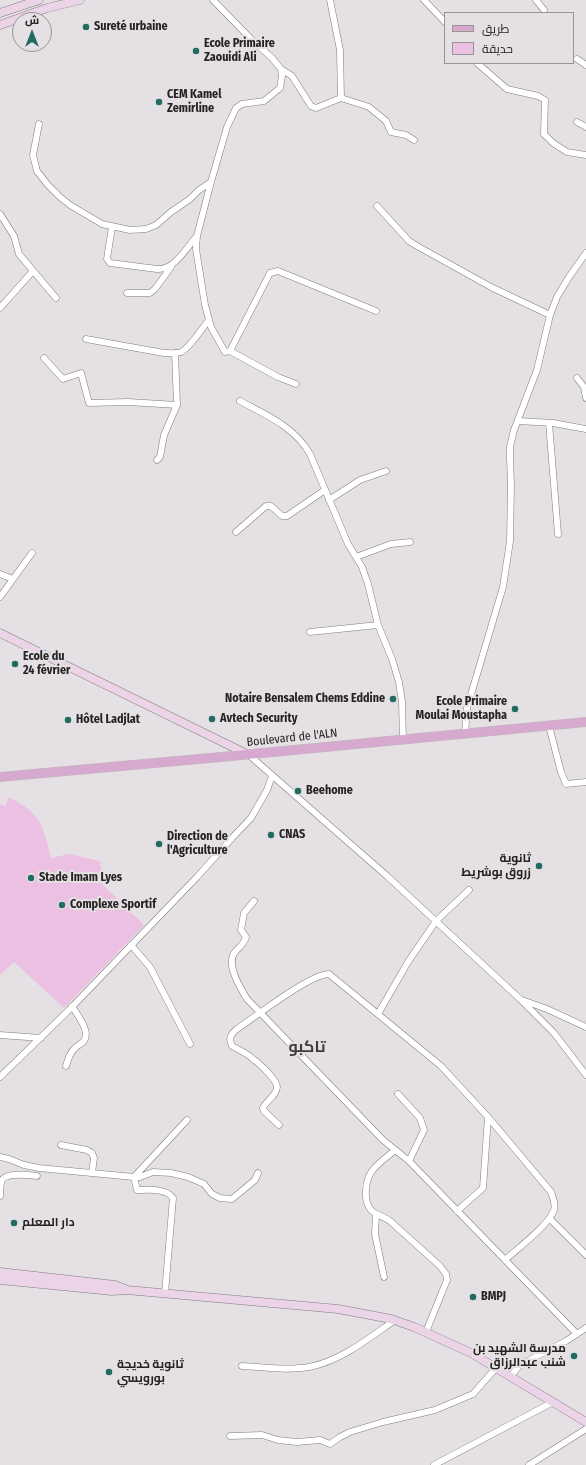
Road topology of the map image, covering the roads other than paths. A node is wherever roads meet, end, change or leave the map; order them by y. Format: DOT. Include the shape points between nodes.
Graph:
graph roads {
  1 [pos="36,0"];
  2 [pos="80,0"];
  3 [pos="213,0"];
  4 [pos="330,0"];
  5 [pos="424,0"];
  6 [pos="536,0"];
  7 [pos="544,10"];
  8 [pos="0,13"];
  9 [pos="444,21"];
  10 [pos="0,25"];
  11 [pos="577,59"];
  12 [pos="478,64"];
  13 [pos="586,65"];
  14 [pos="282,69"];
  15 [pos="341,98"];
  16 [pos="578,122"];
  17 [pos="39,124"];
  18 [pos="586,127"];
  19 [pos="414,140"];
  20 [pos="586,155"];
  21 [pos="211,182"];
  22 [pos="377,206"];
  23 [pos="0,214"];
  24 [pos="112,227"];
  25 [pos="197,236"];
  26 [pos="586,253"];
  27 [pos="173,265"];
  28 [pos="33,271"];
  29 [pos="127,293"];
  30 [pos="56,298"];
  31 [pos="0,308"];
  32 [pos="376,311"];
  33 [pos="550,315"];
  34 [pos="209,320"];
  35 [pos="86,339"];
  36 [pos="230,351"];
  37 [pos="175,353"];
  38 [pos="44,358"];
  39 [pos="577,378"];
  40 [pos="296,384"];
  41 [pos="586,398"];
  42 [pos="240,402"];
  43 [pos="177,405"];
  44 [pos="518,421"];
  45 [pos="549,423"];
  46 [pos="586,429"];
  47 [pos="157,460"];
  48 [pos="386,471"];
  49 [pos="324,490"];
  50 [pos="329,500"];
  51 [pos="236,532"];
  52 [pos="558,534"];
  53 [pos="410,542"];
  54 [pos="32,553"];
  55 [pos="356,557"];
  56 [pos="0,574"];
  57 [pos="13,579"];
  58 [pos="1,593"];
  59 [pos="378,625"];
  60 [pos="310,632"];
  61 [pos="0,633"];
  62 [pos="586,722"];
  63 [pos="549,726"];
  64 [pos="465,734"];
  65 [pos="403,740"];
  66 [pos="249,755"];
  67 [pos="272,776"];
  68 [pos="0,777"];
  69 [pos="586,782"];
  70 [pos="469,890"];
  71 [pos="254,901"];
  72 [pos="436,921"];
  73 [pos="131,945"];
  74 [pos="520,999"];
  75 [pos="72,1006"];
  76 [pos="260,1013"];
  77 [pos="378,1014"];
  78 [pos="586,1027"];
  79 [pos="0,1035"];
  80 [pos="41,1038"];
  81 [pos="190,1044"];
  82 [pos="66,1066"];
  83 [pos="586,1075"];
  84 [pos="0,1077"];
  85 [pos="398,1094"];
  86 [pos="488,1117"];
  87 [pos="187,1120"];
  88 [pos="279,1125"];
  89 [pos="61,1145"];
  90 [pos="395,1150"];
  91 [pos="0,1157"];
  92 [pos="409,1161"];
  93 [pos="92,1173"];
  94 [pos="258,1173"];
  95 [pos="37,1176"];
  96 [pos="134,1177"];
  97 [pos="0,1196"];
  98 [pos="457,1211"];
  99 [pos="376,1214"];
  100 [pos="550,1219"];
  101 [pos="586,1255"];
  102 [pos="505,1260"];
  103 [pos="0,1272"];
  104 [pos="384,1277"];
  105 [pos="0,1280"];
  106 [pos="127,1290"];
  107 [pos="165,1293"];
  108 [pos="395,1320"];
  109 [pos="586,1328"];
  110 [pos="426,1332"];
  111 [pos="577,1334"];
  112 [pos="242,1366"];
  113 [pos="496,1368"];
  114 [pos="510,1377"];
  115 [pos="553,1402"];
  116 [pos="586,1422"];
  117 [pos="586,1429"];
  118 [pos="230,1436"];
  119 [pos="434,1465"];
  120 [pos="529,1465"];
  1 -- 8 [label="main road"];
  2 -- 10 [label="main road" via="47,8"];
  3 -- 14 [label="street"];
  4 -- 15 [label="street" via="340,50"];
  5 -- 9 [label="street"];
  6 -- 7 [label="street"];
  11 -- 13 [label="street"];
  12 -- 20 [label="street" via="507,89 545,100 544,134 567,152"];
  14 -- 15 [label="street" via="292,76 311,106 316,108"];
  14 -- 21 [label="street" via="280,88 273,95 264,101 242,104 236,108 227,127"];
  15 -- 19 [label="street" via="369,107 386,121 391,132 406,135"];
  16 -- 18 [label="street"];
  17 -- 24 [label="street" via="34,155 37,171 70,205"];
  21 -- 24 [label="street" via="156,225 146,229 130,230"];
  21 -- 25 [label="street"];
  22 -- 33 [label="street" via="409,241 491,287"];
  23 -- 28 [label="street" via="14,236 19,254"];
  24 -- 27 [label="street" via="107,259 110,263 158,269"];
  25 -- 27 [label="street"];
  25 -- 34 [label="street" via="198,268"];
  26 -- 33 [label="street" via="568,277"];
  27 -- 29 [label="street" via="155,290 150,293"];
  28 -- 30 [label="street"];
  28 -- 31 [label="street"];
  32 -- 36 [label="street" via="300,279 274,271 270,273"];
  33 -- 44 [label="street" via="537,370"];
  34 -- 36 [label="street" via="225,352"];
  34 -- 37 [label="street" via="182,352"];
  35 -- 37 [label="street"];
  36 -- 40 [label="street" via="278,378"];
  37 -- 43 [label="street"];
  38 -- 43 [label="street" via="63,379 81,373 88,403"];
  39 -- 41 [label="street" via="584,386"];
  42 -- 49 [label="street" via="275,420 304,444"];
  43 -- 47 [label="street"];
  44 -- 45 [label="street"];
  44 -- 64 [label="street" via="510,447 510,541 504,587 467,708"];
  45 -- 46 [label="street"];
  45 -- 52 [label="street"];
  48 -- 50 [label="street" via="360,480"];
  49 -- 50 [label="street"];
  49 -- 51 [label="street" via="287,516 282,516 272,506 266,506"];
  50 -- 55 [label="street"];
  53 -- 55 [label="street" via="391,544"];
  54 -- 57 [label="street"];
  55 -- 59 [label="street" via="368,584"];
  56 -- 57 [label="street"];
  57 -- 58 [label="street"];
  59 -- 60 [label="street"];
  59 -- 65 [label="street" via="399,682"];
  61 -- 66 [label="main road"];
  62 -- 63 [label="main road, Boulevard de l'ALN"];
  63 -- 64 [label="main road, Boulevard de l'ALN"];
  63 -- 69 [label="street" via="566,784"];
  64 -- 65 [label="main road, Boulevard de l'ALN"];
  65 -- 66 [label="main road, Boulevard de l'ALN"];
  66 -- 67 [label="street"];
  66 -- 68 [label="main road, Boulevard de l'ALN"];
  67 -- 72 [label="street"];
  67 -- 73 [label="street" via="251,818"];
  70 -- 72 [label="street"];
  71 -- 76 [label="street" via="244,913 241,930 246,937 232,960 238,984"];
  72 -- 74 [label="street"];
  72 -- 77 [label="street" via="408,962"];
  73 -- 75 [label="street"];
  73 -- 81 [label="street" via="150,967"];
  74 -- 78 [label="street"];
  74 -- 83 [label="street" via="554,1033"];
  75 -- 80 [label="street"];
  75 -- 82 [label="street" via="83,1025 86,1037 70,1053"];
  76 -- 77 [label="street" via="286,994 319,976 329,974"];
  76 -- 88 [label="street" via="231,1034 230,1042 232,1046 252,1058 276,1085 274,1094 263,1108"];
  76 -- 90 [label="street"];
  77 -- 86 [label="street" via="441,1066"];
  79 -- 80 [label="street"];
  80 -- 84 [label="street"];
  85 -- 92 [label="street" via="420,1118 424,1130"];
  86 -- 98 [label="street" via="483,1188"];
  86 -- 100 [label="street" via="550,1192 554,1209"];
  87 -- 96 [label="street"];
  89 -- 93 [label="street" via="92,1153"];
  90 -- 92 [label="street"];
  90 -- 99 [label="street" via="372,1172 368,1180 366,1200"];
  91 -- 93 [label="street" via="24,1165"];
  92 -- 98 [label="street"];
  93 -- 96 [label="street"];
  94 -- 96 [label="street" via="255,1180 232,1199 220,1198 212,1194 204,1184 171,1173 153,1172"];
  95 -- 97 [label="street" via="5,1177 1,1181"];
  96 -- 107 [label="street" via="137,1190 164,1192 173,1198"];
  98 -- 102 [label="street"];
  99 -- 104 [label="street" via="376,1234"];
  99 -- 110 [label="street" via="390,1220 446,1274 447,1280"];
  100 -- 101 [label="street"];
  100 -- 102 [label="street"];
  102 -- 111 [label="street"];
  103 -- 106 [label="main road" via="115,1285"];
  105 -- 106 [label="main road" via="112,1291"];
  106 -- 107 [label="main road"];
  107 -- 108 [label="main road" via="338,1308"];
  108 -- 110 [label="main road"];
  108 -- 112 [label="street" via="355,1348 311,1367"];
  109 -- 111 [label="street"];
  110 -- 113 [label="main road"];
  111 -- 114 [label="street" via="520,1365"];
  113 -- 114 [label="main road"];
  113 -- 118 [label="street" via="473,1394 434,1410 350,1432 330,1444 320,1440 278,1440 262,1435"];
  114 -- 115 [label="main road"];
  115 -- 116 [label="main road"];
  115 -- 119 [label="street"];
  117 -- 120 [label="street"];
}
